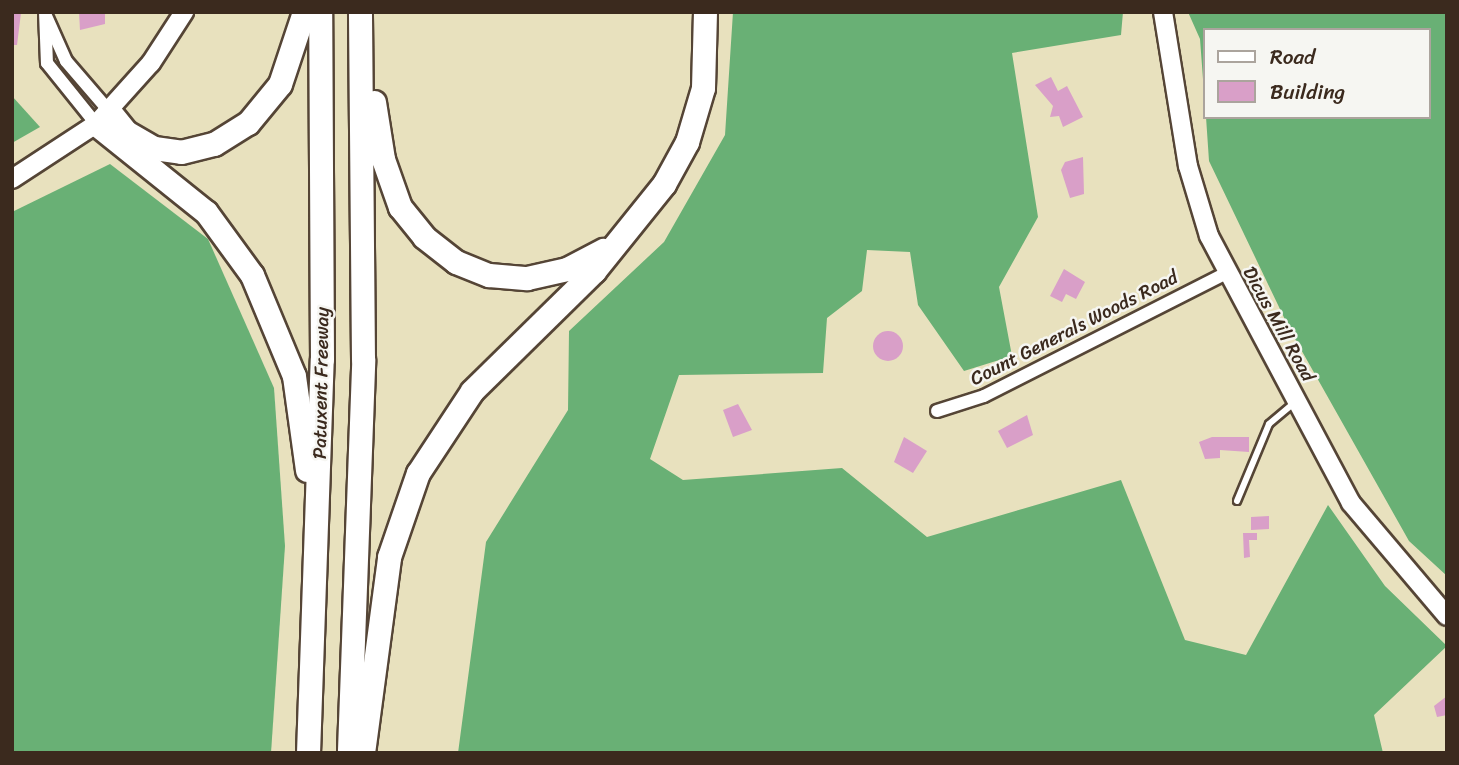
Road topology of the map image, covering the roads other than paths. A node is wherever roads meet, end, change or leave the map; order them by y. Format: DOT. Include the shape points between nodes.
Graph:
graph roads {
  1 [pos="184,12"];
  2 [pos="304,12"];
  3 [pos="320,12"];
  4 [pos="360,12"];
  5 [pos="370,12"];
  6 [pos="705,12"];
  7 [pos="1163,12"];
  8 [pos="45,13"];
  9 [pos="103,118"];
  10 [pos="12,179"];
  11 [pos="633,226"];
  12 [pos="1226,273"];
  13 [pos="1298,400"];
  14 [pos="937,411"];
  15 [pos="1237,501"];
  16 [pos="1447,616"];
  17 [pos="311,720"];
  18 [pos="309,753"];
  19 [pos="349,753"];
  20 [pos="363,753"];
  1 -- 9 [label="street"];
  2 -- 9 [label="highway" via="280,84 248,122 214,144 181,152 154,148"];
  3 -- 17 [label="highway, Patuxent Freeway" via="322,345"];
  4 -- 19 [label="highway, Patuxent Freeway" via="363,359"];
  5 -- 11 [label="highway" via="383,159 400,207 438,250 472,270 527,278 586,260"];
  6 -- 11 [label="highway" via="705,62 696,117 678,162"];
  7 -- 12 [label="street, Dicus Mill Road" via="1196,200"];
  8 -- 9 [label="street" via="66,61"];
  8 -- 9 [label="street" via="47,63"];
  9 -- 10 [label="street"];
  9 -- 17 [label="highway" via="206,212 253,275 284,341 306,449"];
  11 -- 20 [label="highway" via="472,391 418,473 389,557"];
  12 -- 13 [label="street, Dicus Mill Road"];
  12 -- 14 [label="street, Count Generals Woods Road" via="984,396"];
  13 -- 15 [label="lane" via="1269,424"];
  13 -- 16 [label="street, Dicus Mill Road" via="1351,503"];
  17 -- 18 [label="highway, Patuxent Freeway"];
}
